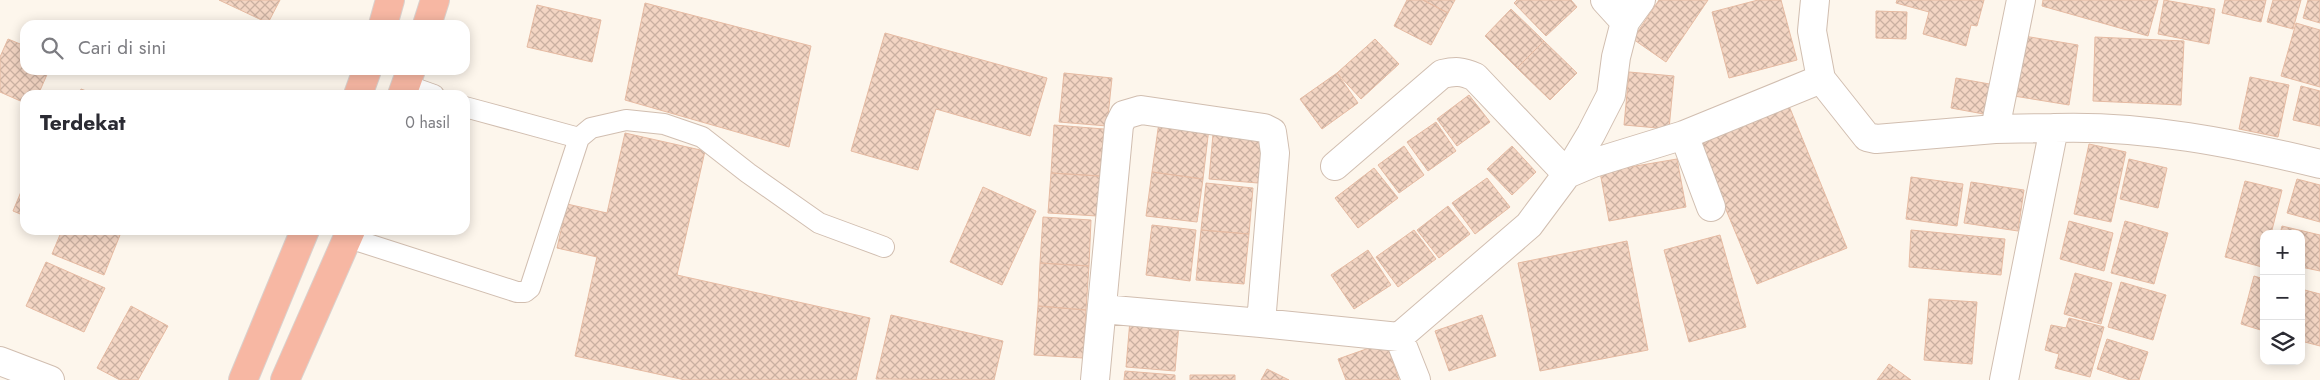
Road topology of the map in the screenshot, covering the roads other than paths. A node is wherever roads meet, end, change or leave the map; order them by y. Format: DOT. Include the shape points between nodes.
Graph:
graph roads {
  1 [pos="390,0"];
  2 [pos="435,0"];
  3 [pos="1605,0"];
  4 [pos="1815,0"];
  5 [pos="2021,0"];
  6 [pos="1633,11"];
  7 [pos="384,20"];
  8 [pos="429,20"];
  9 [pos="366,75"];
  10 [pos="1821,79"];
  11 [pos="407,83"];
  12 [pos="360,90"];
  13 [pos="423,90"];
  14 [pos="470,108"];
  15 [pos="2054,128"];
  16 [pos="1995,129"];
  17 [pos="1684,135"];
  18 [pos="579,138"];
  19 [pos="2320,164"];
  20 [pos="1335,166"];
  21 [pos="1566,174"];
  22 [pos="1711,207"];
  23 [pos="303,235"];
  24 [pos="350,235"];
  25 [pos="353,235"];
  26 [pos="884,246"];
  27 [pos="1102,309"];
  28 [pos="1262,323"];
  29 [pos="1399,337"];
  30 [pos="0,361"];
  31 [pos="50,380"];
  32 [pos="243,380"];
  33 [pos="286,380"];
  34 [pos="1094,380"];
  35 [pos="1416,380"];
  36 [pos="2004,380"];
  1 -- 7 [label="highway"];
  2 -- 8 [label="highway"];
  3 -- 6 [label="street"];
  4 -- 10 [label="street" via="1812,31"];
  5 -- 16 [label="street"];
  6 -- 21 [label="street" via="1616,57 1611,95"];
  9 -- 12 [label="highway"];
  10 -- 16 [label="street" via="1866,137 1871,139"];
  10 -- 17 [label="street"];
  11 -- 13 [label="lane"];
  14 -- 18 [label="lane"];
  15 -- 16 [label="street"];
  15 -- 19 [label="street" via="2095,127 2162,134 2267,151"];
  15 -- 36 [label="street"];
  17 -- 21 [label="street"];
  17 -- 22 [label="street"];
  18 -- 25 [label="lane" via="530,288 525,292 517,292"];
  18 -- 26 [label="lane" via="591,128 626,120 664,124 702,137 819,223"];
  20 -- 21 [label="street" via="1442,74 1463,71 1475,77"];
  21 -- 29 [label="street" via="1529,225"];
  23 -- 32 [label="highway"];
  24 -- 33 [label="highway"];
  27 -- 28 [label="street"];
  27 -- 28 [label="street" via="1119,126 1124,115 1141,110 1264,128 1272,132 1275,153"];
  27 -- 34 [label="street"];
  28 -- 29 [label="street"];
  29 -- 35 [label="street"];
  30 -- 31 [label="street"];
}
